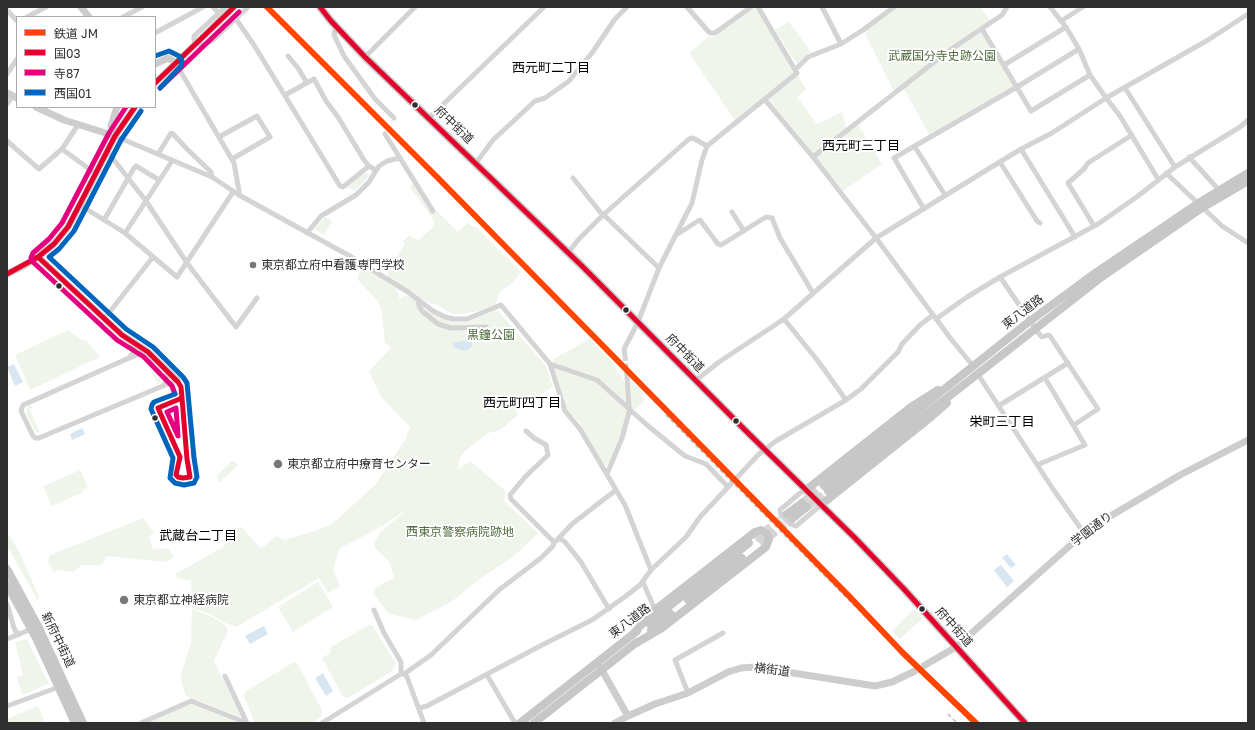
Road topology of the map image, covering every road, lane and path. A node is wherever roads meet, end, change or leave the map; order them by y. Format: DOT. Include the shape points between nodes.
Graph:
graph roads {
  1 [pos="46,7"];
  2 [pos="81,7"];
  3 [pos="142,7"];
  4 [pos="203,7"];
  5 [pos="213,7"];
  6 [pos="226,7"];
  7 [pos="235,7"];
  8 [pos="248,7"];
  9 [pos="320,7"];
  10 [pos="414,7"];
  11 [pos="544,7"];
  12 [pos="627,7"];
  13 [pos="687,7"];
  14 [pos="751,7"];
  15 [pos="758,7"];
  16 [pos="822,7"];
  17 [pos="1007,7"];
  18 [pos="1050,7"];
  19 [pos="1083,7"];
  20 [pos="890,8"];
  21 [pos="7,10"];
  22 [pos="219,13"];
  23 [pos="242,13"];
  24 [pos="1248,14"];
  25 [pos="29,16"];
  26 [pos="88,16"];
  27 [pos="125,16"];
  28 [pos="236,19"];
  29 [pos="16,20"];
  30 [pos="1061,21"];
  31 [pos="336,26"];
  32 [pos="1066,27"];
  33 [pos="982,29"];
  34 [pos="156,32"];
  35 [pos="195,43"];
  36 [pos="841,44"];
  37 [pos="1079,49"];
  38 [pos="288,56"];
  39 [pos="365,57"];
  40 [pos="16,60"];
  41 [pos="175,62"];
  42 [pos="156,64"];
  43 [pos="1004,65"];
  44 [pos="796,69"];
  45 [pos="7,74"];
  46 [pos="1090,75"];
  47 [pos="156,82"];
  48 [pos="307,83"];
  49 [pos="1017,87"];
  50 [pos="1125,88"];
  51 [pos="12,95"];
  52 [pos="285,95"];
  53 [pos="1106,98"];
  54 [pos="765,100"];
  55 [pos="7,104"];
  56 [pos="117,108"];
  57 [pos="134,108"];
  58 [pos="48,110"];
  59 [pos="394,118"];
  60 [pos="429,118"];
  61 [pos="1248,120"];
  62 [pos="78,125"];
  63 [pos="385,134"];
  64 [pos="1132,135"];
  65 [pos="115,136"];
  66 [pos="219,137"];
  67 [pos="7,141"];
  68 [pos="707,146"];
  69 [pos="915,147"];
  70 [pos="62,149"];
  71 [pos="1021,149"];
  72 [pos="107,151"];
  73 [pos="158,154"];
  74 [pos="1189,157"];
  75 [pos="400,158"];
  76 [pos="813,158"];
  77 [pos="232,159"];
  78 [pos="172,161"];
  79 [pos="1000,162"];
  80 [pos="476,163"];
  81 [pos="369,166"];
  82 [pos="1175,167"];
  83 [pos="376,170"];
  84 [pos="1166,173"];
  85 [pos="1248,173"];
  86 [pos="96,174"];
  87 [pos="212,177"];
  88 [pos="128,178"];
  89 [pos="573,178"];
  90 [pos="1158,179"];
  91 [pos="159,180"];
  92 [pos="1248,181"];
  93 [pos="1219,190"];
  94 [pos="233,192"];
  95 [pos="239,195"];
  96 [pos="945,195"];
  97 [pos="146,201"];
  98 [pos="80,205"];
  99 [pos="1200,206"];
  100 [pos="924,209"];
  101 [pos="433,211"];
  102 [pos="732,212"];
  103 [pos="603,215"];
  104 [pos="104,220"];
  105 [pos="1040,223"];
  106 [pos="1094,226"];
  107 [pos="744,231"];
  108 [pos="125,233"];
  109 [pos="307,233"];
  110 [pos="676,235"];
  111 [pos="1075,237"];
  112 [pos="876,238"];
  113 [pos="1248,243"];
  114 [pos="568,252"];
  115 [pos="38,257"];
  116 [pos="153,257"];
  117 [pos="187,263"];
  118 [pos="659,268"];
  119 [pos="7,274"];
  120 [pos="1000,277"];
  121 [pos="814,293"];
  122 [pos="256,298"];
  123 [pos="418,299"];
  124 [pos="108,314"];
  125 [pos="935,317"];
  126 [pos="784,319"];
  127 [pos="638,322"];
  128 [pos="1033,325"];
  129 [pos="486,327"];
  130 [pos="1019,340"];
  131 [pos="132,343"];
  132 [pos="146,351"];
  133 [pos="988,355"];
  134 [pos="625,356"];
  135 [pos="129,358"];
  136 [pos="1068,363"];
  137 [pos="550,364"];
  138 [pos="167,370"];
  139 [pos="976,370"];
  140 [pos="627,376"];
  141 [pos="1044,378"];
  142 [pos="964,379"];
  143 [pos="177,380"];
  144 [pos="695,381"];
  145 [pos="164,385"];
  146 [pos="846,400"];
  147 [pos="1000,405"];
  148 [pos="630,409"];
  149 [pos="1074,425"];
  150 [pos="526,431"];
  151 [pos="1248,440"];
  152 [pos="765,449"];
  153 [pos="1037,465"];
  154 [pos="607,474"];
  155 [pos="728,487"];
  156 [pos="826,488"];
  157 [pos="616,490"];
  158 [pos="806,490"];
  159 [pos="822,504"];
  160 [pos="804,505"];
  161 [pos="790,517"];
  162 [pos="1084,533"];
  163 [pos="559,538"];
  164 [pos="554,542"];
  165 [pos="7,569"];
  166 [pos="651,570"];
  167 [pos="643,582"];
  168 [pos="7,585"];
  169 [pos="7,604"];
  170 [pos="608,609"];
  171 [pos="374,610"];
  172 [pos="655,610"];
  173 [pos="8,611"];
  174 [pos="35,628"];
  175 [pos="723,633"];
  176 [pos="633,634"];
  177 [pos="18,636"];
  178 [pos="7,639"];
  179 [pos="633,645"];
  180 [pos="956,647"];
  181 [pos="597,661"];
  182 [pos="925,665"];
  183 [pos="602,669"];
  184 [pos="913,672"];
  185 [pos="402,674"];
  186 [pos="487,675"];
  187 [pos="225,676"];
  188 [pos="59,688"];
  189 [pos="688,692"];
  190 [pos="7,706"];
  191 [pos="418,708"];
  192 [pos="628,716"];
  193 [pos="75,723"];
  194 [pos="83,723"];
  195 [pos="141,723"];
  196 [pos="247,723"];
  197 [pos="322,723"];
  198 [pos="424,723"];
  199 [pos="515,723"];
  200 [pos="520,723"];
  201 [pos="534,723"];
  202 [pos="615,723"];
  203 [pos="1025,723"];
  1 -- 25 [label="street"];
  2 -- 26 [label="street"];
  3 -- 27 [label="street"];
  4 -- 34 [label="street"];
  5 -- 22 [label="street"];
  6 -- 22 [label="street"];
  7 -- 23 [label="street"];
  7 -- 35 [label="street"];
  8 -- 23 [label="street"];
  9 -- 31 [label="main road, 府中街道"];
  10 -- 39 [label="street"];
  11 -- 60 [label="street"];
  12 -- 80 [label="street" via="615,19 569,81 535,101 493,140"];
  13 -- 14 [label="street" via="710,33 715,33"];
  15 -- 44 [label="street"];
  16 -- 36 [label="street"];
  17 -- 33 [label="street" via="1002,15"];
  18 -- 30 [label="street"];
  19 -- 30 [label="street"];
  20 -- 36 [label="street"];
  21 -- 29 [label="street"];
  22 -- 35 [label="street" via="194,36"];
  23 -- 28 [label="street"];
  24 -- 50 [label="street"];
  28 -- 35 [label="street" via="212,41 202,45"];
  28 -- 52 [label="street"];
  30 -- 32 [label="street"];
  31 -- 39 [label="main road, 府中街道"];
  31 -- 59 [label="street" via="334,36 344,56 375,99"];
  32 -- 37 [label="street"];
  32 -- 43 [label="street"];
  33 -- 43 [label="street"];
  33 -- 76 [label="street" via="947,52"];
  35 -- 41 [label="street"];
  36 -- 44 [label="street" via="808,57"];
  37 -- 46 [label="street"];
  37 -- 49 [label="street"];
  38 -- 48 [label="street"];
  39 -- 60 [label="main road, 府中街道"];
  40 -- 45 [label="street"];
  41 -- 42 [label="street" via="168,58"];
  41 -- 47 [label="street"];
  41 -- 66 [label="street"];
  43 -- 49 [label="street"];
  44 -- 54 [label="street" via="797,73"];
  46 -- 49 [label="street" via="1031,111"];
  46 -- 53 [label="street"];
  48 -- 52 [label="street"];
  48 -- 81 [label="street" via="314,79"];
  49 -- 69 [label="street"];
  50 -- 53 [label="street"];
  50 -- 82 [label="street"];
  51 -- 55 [label="street"];
  52 -- 81 [label="street" via="340,186 343,187"];
  53 -- 64 [label="street"];
  53 -- 71 [label="street" via="1052,133"];
  54 -- 68 [label="street"];
  54 -- 76 [label="street"];
  56 -- 65 [label="street" via="111,126"];
  57 -- 65 [label="street"];
  58 -- 62 [label="street"];
  60 -- 80 [label="main road, 府中街道"];
  61 -- 74 [label="street"];
  62 -- 65 [label="street"];
  62 -- 70 [label="street"];
  63 -- 75 [label="street"];
  64 -- 90 [label="street"];
  64 -- 106 [label="street" via="1088,163 1068,183"];
  65 -- 72 [label="street"];
  65 -- 73 [label="street"];
  66 -- 77 [label="street"];
  66 -- 77 [label="street" via="257,116 270,137"];
  67 -- 70 [label="street" via="39,169"];
  68 -- 103 [label="street" via="692,138 689,139"];
  68 -- 110 [label="street" via="692,203"];
  69 -- 96 [label="street"];
  69 -- 100 [label="street" via="894,158"];
  70 -- 86 [label="street"];
  71 -- 79 [label="street"];
  71 -- 111 [label="street"];
  72 -- 86 [label="street"];
  72 -- 88 [label="street"];
  73 -- 78 [label="street"];
  73 -- 87 [label="street" via="171,133 211,172"];
  74 -- 82 [label="street"];
  74 -- 93 [label="street"];
  75 -- 83 [label="street" via="388,161"];
  75 -- 101 [label="street"];
  76 -- 112 [label="street"];
  77 -- 95 [label="street"];
  78 -- 87 [label="street"];
  78 -- 91 [label="street"];
  79 -- 96 [label="street"];
  79 -- 105 [label="street"];
  80 -- 114 [label="main road, 府中街道"];
  81 -- 83 [label="street"];
  82 -- 84 [label="street"];
  83 -- 109 [label="street" via="369,182 356,195 321,216"];
  84 -- 90 [label="street"];
  84 -- 99 [label="street"];
  85 -- 93 [label="main road, 東八道路"];
  86 -- 98 [label="street"];
  87 -- 94 [label="street"];
  88 -- 91 [label="street" via="136,166"];
  88 -- 97 [label="street"];
  88 -- 104 [label="street"];
  89 -- 103 [label="street"];
  90 -- 106 [label="street"];
  91 -- 97 [label="street"];
  92 -- 99 [label="main road, 東八道路"];
  93 -- 99 [label="main road, 東八道路"];
  94 -- 95 [label="street"];
  94 -- 117 [label="street"];
  95 -- 109 [label="street"];
  96 -- 100 [label="street"];
  97 -- 108 [label="street"];
  97 -- 117 [label="street"];
  98 -- 104 [label="street"];
  98 -- 115 [label="street" via="60,237"];
  99 -- 113 [label="street" via="1222,226"];
  99 -- 128 [label="main road, 東八道路" via="1120,255"];
  100 -- 112 [label="street"];
  102 -- 107 [label="street"];
  103 -- 114 [label="street"];
  103 -- 118 [label="street"];
  104 -- 108 [label="street"];
  106 -- 111 [label="street"];
  107 -- 110 [label="street" via="721,245 698,220"];
  107 -- 121 [label="street" via="766,217 772,218 780,238"];
  108 -- 116 [label="street"];
  109 -- 123 [label="street"];
  110 -- 118 [label="street"];
  111 -- 120 [label="street"];
  112 -- 121 [label="street"];
  112 -- 125 [label="street"];
  114 -- 127 [label="main road, 府中街道"];
  115 -- 119 [label="street"];
  115 -- 131 [label="street"];
  116 -- 117 [label="street" via="177,277"];
  116 -- 124 [label="street"];
  117 -- 122 [label="street" via="236,327"];
  118 -- 127 [label="street"];
  120 -- 125 [label="street"];
  120 -- 128 [label="street"];
  121 -- 126 [label="street"];
  123 -- 129 [label="street" via="422,311 438,324 451,328"];
  123 -- 137 [label="street" via="439,314 454,320 466,319 501,305"];
  125 -- 139 [label="street"];
  125 -- 146 [label="street" via="920,325 898,352 861,389"];
  126 -- 144 [label="street"];
  126 -- 146 [label="street"];
  127 -- 134 [label="street" via="624,349"];
  127 -- 144 [label="main road, 府中街道"];
  128 -- 130 [label="main road, 東八道路"];
  128 -- 133 [label="main road, 東八道路"];
  128 -- 136 [label="street" via="1042,336 1050,336"];
  130 -- 133 [label="main road" via="1019,336"];
  130 -- 139 [label="main road, 東八道路"];
  131 -- 132 [label="street"];
  131 -- 135 [label="street" via="134,351"];
  132 -- 135 [label="street"];
  132 -- 138 [label="street"];
  133 -- 139 [label="main road, 東八道路"];
  135 -- 145 [label="street" via="23,405 21,411 33,436 39,438"];
  136 -- 141 [label="street"];
  136 -- 149 [label="street" via="1098,409"];
  137 -- 148 [label="street" via="597,380"];
  137 -- 154 [label="street" via="565,411 580,429"];
  138 -- 143 [label="street"];
  138 -- 145 [label="street"];
  139 -- 142 [label="main road, 東八道路"];
  139 -- 147 [label="street"];
  140 -- 148 [label="street"];
  141 -- 147 [label="street"];
  141 -- 149 [label="street"];
  142 -- 156 [label="main road, 東八道路"];
  142 -- 158 [label="main road" via="911,407"];
  142 -- 159 [label="main road" via="931,417"];
  143 -- 145 [label="street"];
  144 -- 152 [label="main road, 府中街道"];
  146 -- 152 [label="street"];
  147 -- 153 [label="street"];
  148 -- 154 [label="street" via="622,438"];
  148 -- 155 [label="street" via="685,456 706,464"];
  149 -- 153 [label="street" via="1086,445"];
  150 -- 164 [label="street" via="546,445 548,455 525,477 510,495 511,499"];
  151 -- 162 [label="street, 学園通り" via="1180,474"];
  152 -- 155 [label="street"];
  152 -- 158 [label="main road, 府中街道"];
  153 -- 162 [label="street"];
  154 -- 157 [label="street"];
  155 -- 166 [label="street" via="700,517 686,537"];
  157 -- 163 [label="street" via="572,524"];
  157 -- 166 [label="street" via="625,505"];
  158 -- 159 [label="main road, 府中街道"];
  158 -- 159 [label="street" via="780,510 781,515 790,524 796,526"];
  159 -- 180 [label="main road, 府中街道"];
  160 -- 161 [label="main road"];
  162 -- 180 [label="street, 学園通り"];
  163 -- 164 [label="street"];
  163 -- 170 [label="street" via="581,562"];
  164 -- 185 [label="street" via="541,558 498,590 431,655"];
  165 -- 174 [label="main road, 新府中街道"];
  166 -- 167 [label="street"];
  167 -- 170 [label="street"];
  167 -- 172 [label="street"];
  168 -- 174 [label="main road, 新府中街道"];
  169 -- 173 [label="street"];
  170 -- 186 [label="street"];
  171 -- 185 [label="street" via="401,662"];
  172 -- 176 [label="main road"];
  172 -- 179 [label="main road" via="755,532 761,530 767,534 769,539 766,546 662,628"];
  173 -- 177 [label="street"];
  174 -- 177 [label="street"];
  174 -- 188 [label="main road, 新府中街道"];
  174 -- 194 [label="main road, 新府中街道"];
  175 -- 189 [label="street" via="675,660"];
  176 -- 179 [label="main road, 東八道路" via="757,542"];
  176 -- 181 [label="main road, 東八道路"];
  177 -- 178 [label="street"];
  179 -- 183 [label="main road, 東八道路"];
  180 -- 182 [label="street"];
  180 -- 203 [label="main road, 府中街道"];
  181 -- 183 [label="street"];
  181 -- 200 [label="main road, 東八道路"];
  183 -- 192 [label="street"];
  183 -- 201 [label="main road, 東八道路"];
  184 -- 189 [label="street, 横街道" via="892,682 875,686 748,668 728,672"];
  185 -- 191 [label="street" via="407,677"];
  185 -- 197 [label="street"];
  186 -- 191 [label="street" via="427,706"];
  186 -- 199 [label="street"];
  187 -- 196 [label="street"];
  188 -- 190 [label="street"];
  188 -- 193 [label="main road, 新府中街道"];
  189 -- 192 [label="street, 横街道"];
  191 -- 198 [label="street"];
  192 -- 202 [label="street, 横街道"];
  195 -- 196 [label="street" via="191,701"];
}
